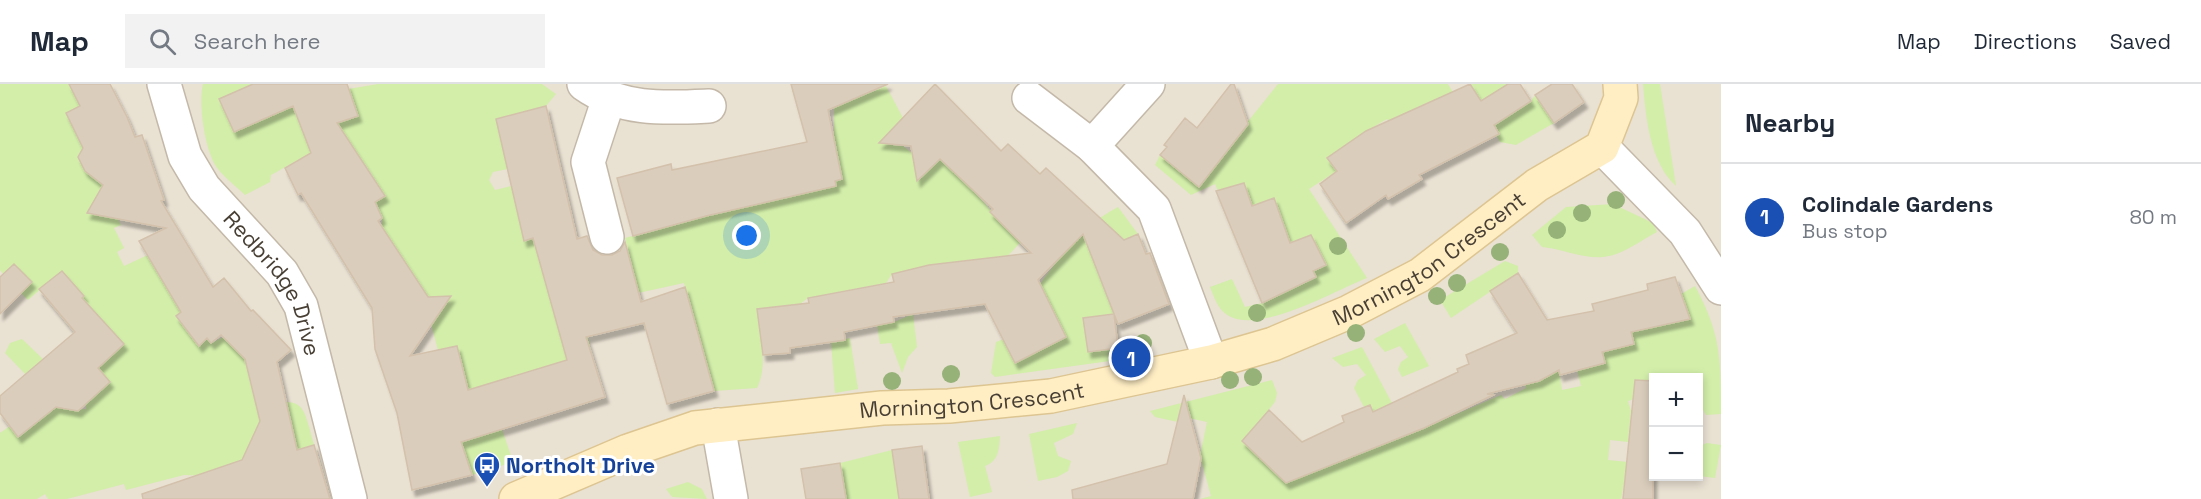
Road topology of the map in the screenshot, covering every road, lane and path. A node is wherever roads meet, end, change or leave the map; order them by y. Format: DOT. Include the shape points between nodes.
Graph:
graph roads {
  1 [pos="164,84"];
  2 [pos="1148,84"];
  3 [pos="1620,84"];
  4 [pos="597,91"];
  5 [pos="1029,98"];
  6 [pos="709,106"];
  7 [pos="1092,146"];
  8 [pos="1602,147"];
  9 [pos="607,237"];
  10 [pos="1721,288"];
  11 [pos="1211,362"];
  12 [pos="718,425"];
  13 [pos="350,499"];
  14 [pos="516,499"];
  15 [pos="731,499"];
  1 -- 13 [label="street, Redbridge Drive" via="185,156 204,188 282,273 301,306"];
  2 -- 7 [label="street"];
  3 -- 8 [label="street" via="1622,98"];
  4 -- 6 [label="street" via="623,104"];
  4 -- 9 [label="street" via="588,162"];
  5 -- 7 [label="street"];
  7 -- 11 [label="street" via="1154,209"];
  8 -- 10 [label="street" via="1685,232"];
  8 -- 11 [label="street, Mornington Crescent" via="1537,185 1420,275 1349,312 1273,344"];
  11 -- 12 [label="street, Mornington Crescent" via="1051,396"];
  12 -- 14 [label="street, Mornington Crescent" via="695,428 628,451"];
  12 -- 15 [label="street"];
}
